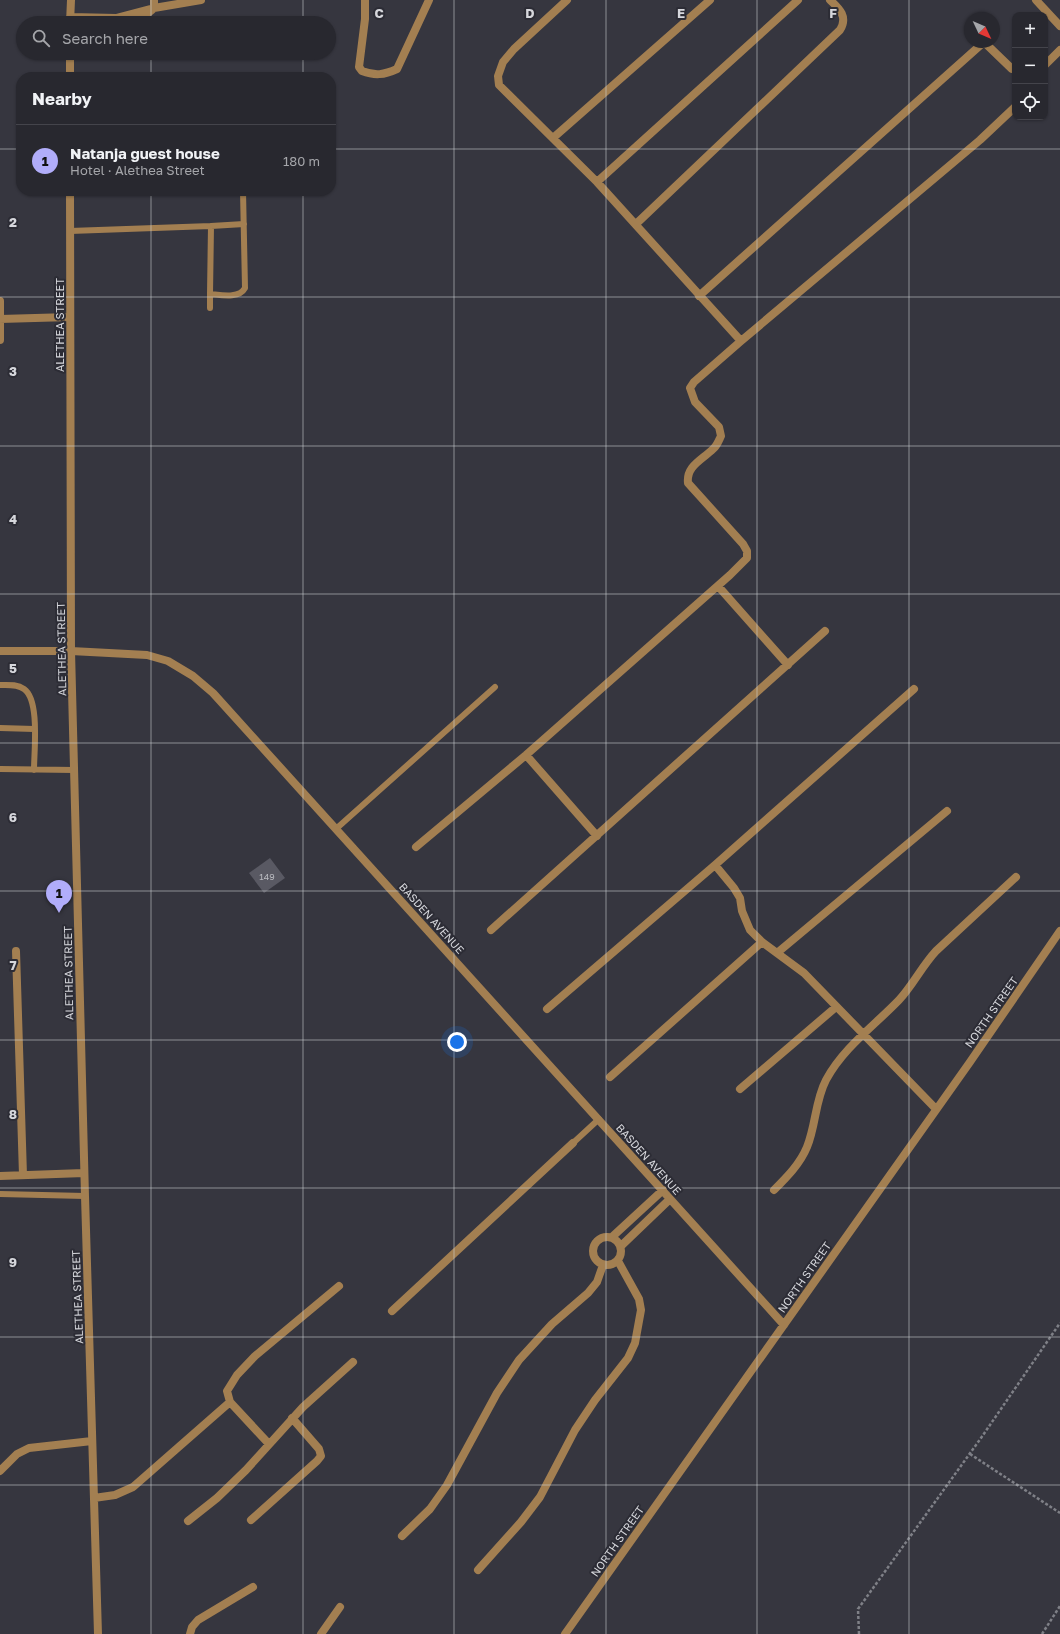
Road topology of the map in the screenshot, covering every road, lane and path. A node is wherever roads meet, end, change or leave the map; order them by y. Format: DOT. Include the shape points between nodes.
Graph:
graph roads {
  1 [pos="70,0"];
  2 [pos="201,0"];
  3 [pos="365,0"];
  4 [pos="429,0"];
  5 [pos="567,0"];
  6 [pos="710,0"];
  7 [pos="798,0"];
  8 [pos="830,0"];
  9 [pos="1036,0"];
  10 [pos="154,4"];
  11 [pos="70,16"];
  12 [pos="121,16"];
  13 [pos="143,16"];
  14 [pos="1060,26"];
  15 [pos="1060,50"];
  16 [pos="70,60"];
  17 [pos="1048,61"];
  18 [pos="1012,69"];
  19 [pos="70,72"];
  20 [pos="1012,110"];
  21 [pos="553,138"];
  22 [pos="597,182"];
  23 [pos="70,196"];
  24 [pos="244,196"];
  25 [pos="244,224"];
  26 [pos="636,224"];
  27 [pos="211,226"];
  28 [pos="70,231"];
  29 [pos="210,294"];
  30 [pos="699,296"];
  31 [pos="0,301"];
  32 [pos="210,308"];
  33 [pos="70,316"];
  34 [pos="0,319"];
  35 [pos="0,340"];
  36 [pos="740,341"];
  37 [pos="718,586"];
  38 [pos="826,631"];
  39 [pos="0,651"];
  40 [pos="71,651"];
  41 [pos="788,665"];
  42 [pos="0,685"];
  43 [pos="494,687"];
  44 [pos="914,689"];
  45 [pos="0,728"];
  46 [pos="34,729"];
  47 [pos="526,755"];
  48 [pos="0,769"];
  49 [pos="34,770"];
  50 [pos="74,770"];
  51 [pos="947,811"];
  52 [pos="337,828"];
  53 [pos="597,836"];
  54 [pos="416,847"];
  55 [pos="715,865"];
  56 [pos="1016,877"];
  57 [pos="491,930"];
  58 [pos="1060,931"];
  59 [pos="762,942"];
  60 [pos="16,951"];
  61 [pos="777,953"];
  62 [pos="836,1006"];
  63 [pos="547,1009"];
  64 [pos="864,1035"];
  65 [pos="610,1077"];
  66 [pos="740,1089"];
  67 [pos="936,1109"];
  68 [pos="599,1119"];
  69 [pos="573,1144"];
  70 [pos="84,1173"];
  71 [pos="23,1175"];
  72 [pos="0,1176"];
  73 [pos="663,1190"];
  74 [pos="774,1190"];
  75 [pos="0,1194"];
  76 [pos="85,1196"];
  77 [pos="670,1199"];
  78 [pos="612,1237"];
  79 [pos="620,1246"];
  80 [pos="618,1261"];
  81 [pos="603,1265"];
  82 [pos="339,1286"];
  83 [pos="392,1311"];
  84 [pos="1060,1323"];
  85 [pos="784,1325"];
  86 [pos="353,1362"];
  87 [pos="230,1402"];
  88 [pos="292,1418"];
  89 [pos="92,1441"];
  90 [pos="269,1444"];
  91 [pos="970,1454"];
  92 [pos="0,1471"];
  93 [pos="94,1498"];
  94 [pos="1060,1513"];
  95 [pos="251,1520"];
  96 [pos="188,1521"];
  97 [pos="402,1536"];
  98 [pos="478,1570"];
  99 [pos="253,1587"];
  100 [pos="1060,1606"];
  101 [pos="340,1607"];
  102 [pos="98,1634"];
  103 [pos="190,1634"];
  104 [pos="321,1634"];
  105 [pos="565,1634"];
  106 [pos="859,1634"];
  107 [pos="1042,1634"];
  1 -- 11 [label="street"];
  2 -- 10 [label="street"];
  3 -- 4 [label="street" via="359,67 362,71 377,75 397,69"];
  5 -- 21 [label="street" via="514,49 503,62 498,76 499,85"];
  6 -- 21 [label="street"];
  7 -- 22 [label="street"];
  8 -- 26 [label="street" via="839,8 844,18 840,30"];
  9 -- 14 [label="street"];
  10 -- 12 [label="street"];
  10 -- 13 [label="street"];
  15 -- 17 [label="street"];
  16 -- 19 [label="street"];
  18 -- 30 [label="street" via="984,42"];
  20 -- 36 [label="street" via="980,140"];
  21 -- 22 [label="street"];
  22 -- 26 [label="street"];
  23 -- 28 [label="street, ALETHEA STREET"];
  24 -- 25 [label="lane"];
  25 -- 27 [label="lane"];
  25 -- 29 [label="lane" via="245,288 238,295"];
  26 -- 30 [label="street"];
  27 -- 28 [label="lane"];
  27 -- 29 [label="lane"];
  28 -- 33 [label="street, ALETHEA STREET"];
  29 -- 32 [label="lane"];
  30 -- 36 [label="street"];
  31 -- 34 [label="street"];
  33 -- 34 [label="street"];
  33 -- 40 [label="street, ALETHEA STREET"];
  34 -- 35 [label="street"];
  36 -- 37 [label="street" via="690,388 695,402 719,427 721,436 714,448 691,468 687,475 688,482 744,544 747,551 747,558"];
  37 -- 41 [label="street"];
  37 -- 47 [label="street"];
  38 -- 41 [label="street"];
  39 -- 40 [label="street, BASDEN AVENUE"];
  40 -- 50 [label="street, ALETHEA STREET"];
  40 -- 52 [label="street, BASDEN AVENUE" via="147,655 168,661 193,676 233,714"];
  41 -- 53 [label="street"];
  42 -- 46 [label="lane" via="20,686 29,694"];
  43 -- 52 [label="lane"];
  44 -- 55 [label="street"];
  45 -- 46 [label="lane"];
  46 -- 49 [label="lane"];
  47 -- 53 [label="street"];
  47 -- 54 [label="street"];
  48 -- 49 [label="lane"];
  49 -- 50 [label="lane"];
  50 -- 70 [label="street, ALETHEA STREET"];
  51 -- 61 [label="street"];
  52 -- 68 [label="street, BASDEN AVENUE"];
  53 -- 57 [label="street"];
  55 -- 59 [label="street" via="734,888 740,898 750,930"];
  55 -- 63 [label="street"];
  56 -- 64 [label="street" via="936,951 906,993"];
  58 -- 67 [label="street, NORTH STREET"];
  59 -- 61 [label="street"];
  59 -- 65 [label="street"];
  60 -- 71 [label="street"];
  61 -- 62 [label="street" via="804,973"];
  62 -- 64 [label="street"];
  62 -- 66 [label="street"];
  64 -- 67 [label="street"];
  64 -- 74 [label="street" via="843,1056 825,1081 807,1146 800,1161"];
  67 -- 85 [label="street, NORTH STREET"];
  68 -- 69 [label="lane"];
  68 -- 73 [label="street, BASDEN AVENUE"];
  69 -- 83 [label="street"];
  70 -- 71 [label="street"];
  70 -- 76 [label="street, ALETHEA STREET"];
  71 -- 72 [label="street"];
  73 -- 77 [label="street, BASDEN AVENUE"];
  73 -- 78 [label="street"];
  75 -- 76 [label="lane"];
  76 -- 89 [label="street, ALETHEA STREET"];
  77 -- 79 [label="street"];
  77 -- 85 [label="street, BASDEN AVENUE"];
  78 -- 79 [label="street"];
  78 -- 81 [label="street" via="603,1237 593,1247 593,1255"];
  79 -- 80 [label="street" via="621,1254"];
  80 -- 81 [label="street" via="611,1265"];
  80 -- 98 [label="street" via="639,1299 641,1310 635,1343 628,1358 575,1430 540,1498 522,1522"];
  81 -- 97 [label="street" via="597,1282 588,1293 552,1324 519,1360 497,1393 447,1485 430,1509"];
  82 -- 87 [label="street" via="255,1356 237,1375 227,1391"];
  84 -- 91 [label="path"];
  85 -- 105 [label="street, NORTH STREET"];
  86 -- 88 [label="street"];
  87 -- 90 [label="street"];
  87 -- 93 [label="street" via="133,1487 116,1495"];
  88 -- 90 [label="street"];
  88 -- 95 [label="street" via="319,1449 321,1456"];
  89 -- 92 [label="street" via="29,1448 17,1454"];
  89 -- 93 [label="street, ALETHEA STREET"];
  90 -- 96 [label="street" via="217,1498"];
  91 -- 94 [label="path"];
  91 -- 106 [label="path" via="858,1609"];
  93 -- 102 [label="street, ALETHEA STREET"];
  99 -- 103 [label="street" via="198,1620"];
  100 -- 107 [label="path"];
  101 -- 104 [label="street"];
}
